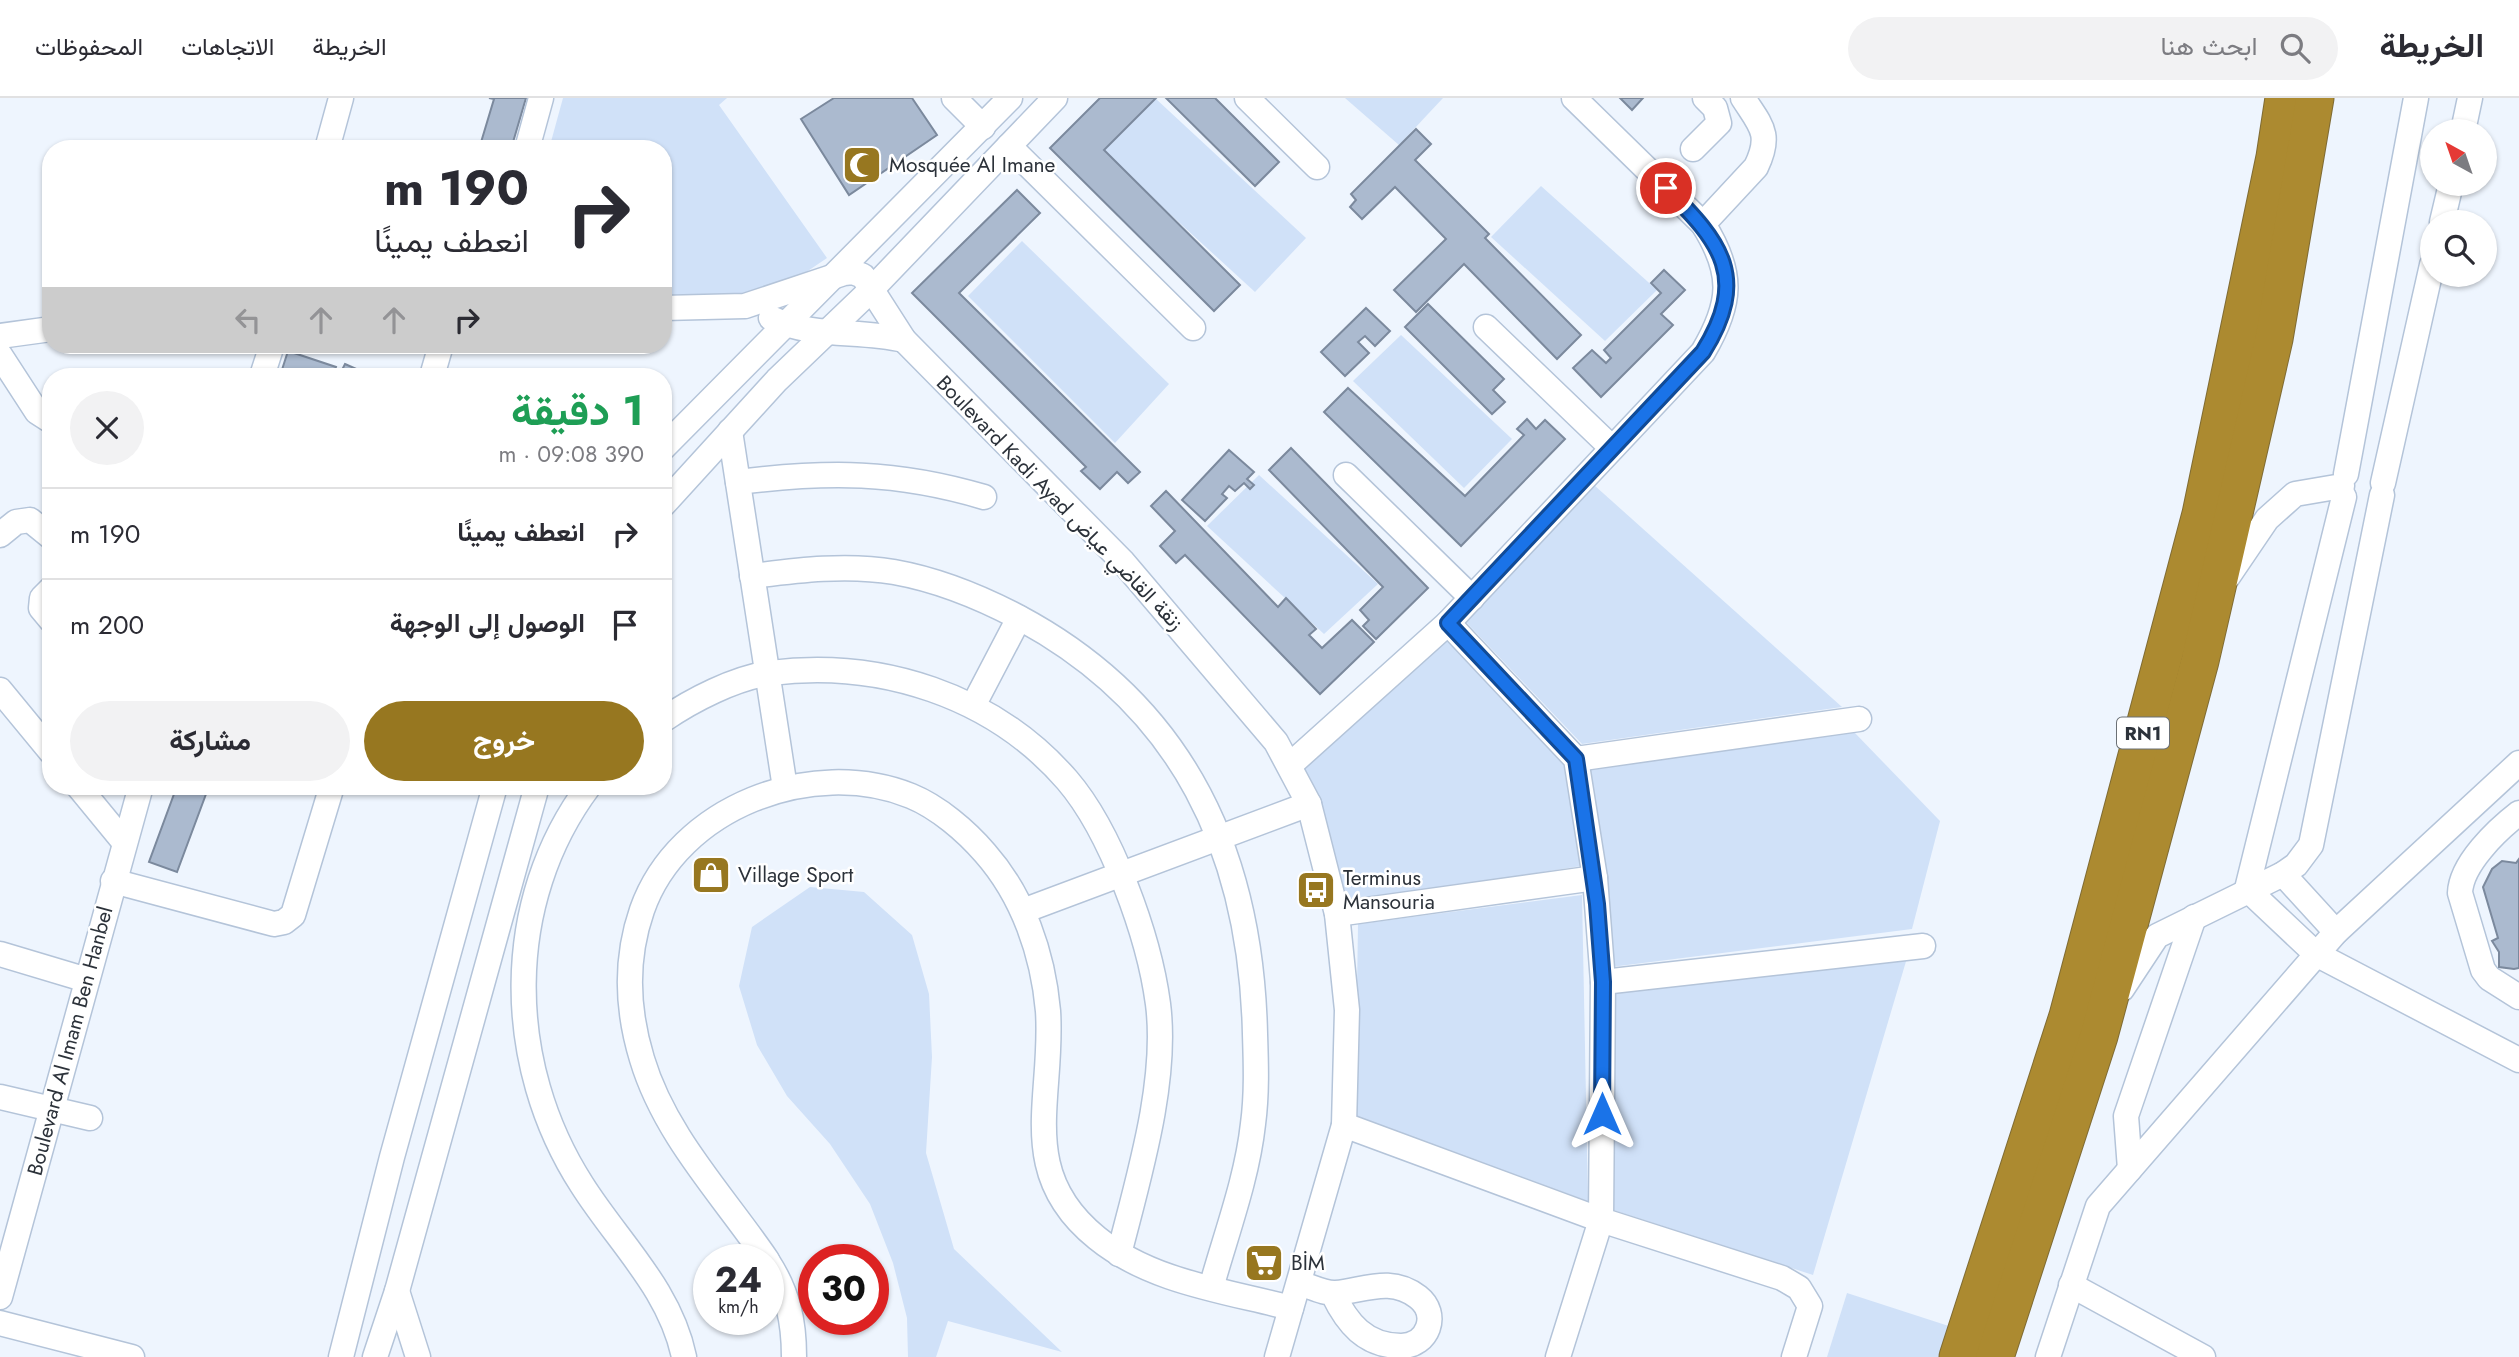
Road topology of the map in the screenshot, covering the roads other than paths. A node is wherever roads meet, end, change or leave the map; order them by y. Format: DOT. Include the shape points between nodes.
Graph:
graph roads {
  1 [pos="341,98"];
  2 [pos="541,98"];
  3 [pos="954,98"];
  4 [pos="1010,98"];
  5 [pos="1055,98"];
  6 [pos="1247,98"];
  7 [pos="1574,98"];
  8 [pos="1705,98"];
  9 [pos="1743,98"];
  10 [pos="2284,98"];
  11 [pos="2315,98"];
  12 [pos="2416,98"];
  13 [pos="2470,98"];
  14 [pos="2466,119"];
  15 [pos="983,127"];
  16 [pos="329,140"];
  17 [pos="529,140"];
  18 [pos="1009,146"];
  19 [pos="1693,149"];
  20 [pos="1317,167"];
  21 [pos="1703,224"];
  22 [pos="831,277"];
  23 [pos="2427,287"];
  24 [pos="872,290"];
  25 [pos="745,306"];
  26 [pos="672,308"];
  27 [pos="784,324"];
  28 [pos="1486,327"];
  29 [pos="1194,328"];
  30 [pos="42,330"];
  31 [pos="825,333"];
  32 [pos="0,336"];
  33 [pos="904,340"];
  34 [pos="0,355"];
  35 [pos="42,415"];
  36 [pos="730,431"];
  37 [pos="672,439"];
  38 [pos="1612,448"];
  39 [pos="1346,475"];
  40 [pos="738,482"];
  41 [pos="2344,486"];
  42 [pos="2383,489"];
  43 [pos="672,495"];
  44 [pos="984,497"];
  45 [pos="8,529"];
  46 [pos="42,530"];
  47 [pos="752,576"];
  48 [pos="2215,596"];
  49 [pos="1472,598"];
  50 [pos="1019,618"];
  51 [pos="1448,623"];
  52 [pos="767,674"];
  53 [pos="0,690"];
  54 [pos="973,706"];
  55 [pos="672,715"];
  56 [pos="1859,719"];
  57 [pos="42,741"];
  58 [pos="1576,759"];
  59 [pos="2519,764"];
  60 [pos="1290,765"];
  61 [pos="785,788"];
  62 [pos="85,795"];
  63 [pos="138,795"];
  64 [pos="329,795"];
  65 [pos="493,795"];
  66 [pos="535,795"];
  67 [pos="582,795"];
  68 [pos="1309,804"];
  69 [pos="2519,813"];
  70 [pos="1220,839"];
  71 [pos="124,842"];
  72 [pos="2283,874"];
  73 [pos="1122,875"];
  74 [pos="1595,878"];
  75 [pos="113,881"];
  76 [pos="2247,889"];
  77 [pos="1024,911"];
  78 [pos="1337,915"];
  79 [pos="2193,917"];
  80 [pos="2336,932"];
  81 [pos="1923,946"];
  82 [pos="0,954"];
  83 [pos="2316,954"];
  84 [pos="87,980"];
  85 [pos="1603,982"];
  86 [pos="2519,996"];
  87 [pos="2102,1023"];
  88 [pos="2519,1060"];
  89 [pos="0,1097"];
  90 [pos="52,1109"];
  91 [pos="90,1118"];
  92 [pos="1344,1125"];
  93 [pos="2130,1169"];
  94 [pos="1601,1220"];
  95 [pos="755,1244"];
  96 [pos="1119,1254"];
  97 [pos="1299,1283"];
  98 [pos="2071,1285"];
  99 [pos="1211,1288"];
  100 [pos="397,1291"];
  101 [pos="784,1291"];
  102 [pos="1333,1294"];
  103 [pos="0,1297"];
  104 [pos="1292,1308"];
  105 [pos="0,1323"];
  106 [pos="132,1357"];
  107 [pos="341,1357"];
  108 [pos="375,1357"];
  109 [pos="418,1357"];
  110 [pos="684,1357"];
  111 [pos="794,1357"];
  112 [pos="1278,1357"];
  113 [pos="1558,1357"];
  114 [pos="1794,1357"];
  115 [pos="1958,1357"];
  116 [pos="1995,1357"];
  117 [pos="2048,1357"];
  118 [pos="2203,1357"];
  1 -- 16 [label="street"];
  2 -- 17 [label="street"];
  3 -- 15 [label="street"];
  4 -- 15 [label="street"];
  5 -- 18 [label="street"];
  6 -- 20 [label="street"];
  7 -- 21 [label="street"];
  8 -- 19 [label="street" via="1715,108 1719,122"];
  9 -- 21 [label="street" via="1764,130 1763,149 1756,167"];
  10 -- 115 [label="highway, RN1" via="2201,514 2068,1016"];
  11 -- 48 [label="highway, RN1" via="2274,339"];
  12 -- 41 [label="street"];
  13 -- 14 [label="street"];
  15 -- 22 [label="street"];
  18 -- 24 [label="street"];
  18 -- 29 [label="street"];
  21 -- 38 [label="street" via="1724,262 1727,298 1718,327 1703,352"];
  22 -- 24 [label="street" via="860,274"];
  22 -- 25 [label="street"];
  22 -- 27 [label="street"];
  23 -- 42 [label="street"];
  24 -- 31 [label="street"];
  24 -- 33 [label="street, Boulevard Kadi Ayad زنقة القاضي عياض"];
  25 -- 26 [label="street"];
  25 -- 27 [label="street"];
  27 -- 31 [label="street"];
  27 -- 37 [label="street"];
  28 -- 38 [label="street"];
  30 -- 32 [label="street"];
  31 -- 33 [label="street"];
  31 -- 36 [label="street"];
  33 -- 60 [label="street, Boulevard Kadi Ayad زنقة القاضي عياض" via="1123,562 1276,742"];
  34 -- 35 [label="street"];
  36 -- 40 [label="street"];
  36 -- 43 [label="street"];
  38 -- 49 [label="street"];
  39 -- 49 [label="street"];
  40 -- 44 [label="street" via="808,473 875,475 926,481"];
  40 -- 47 [label="street"];
  41 -- 42 [label="street" via="2352,506 2364,509 2375,505"];
  41 -- 48 [label="street" via="2295,494 2267,519"];
  41 -- 76 [label="street"];
  42 -- 72 [label="street" via="2311,845"];
  45 -- 46 [label="street" via="30,520"];
  47 -- 50 [label="street" via="811,569 892,572 939,582"];
  47 -- 52 [label="street"];
  48 -- 87 [label="highway, RN1"];
  49 -- 51 [label="street"];
  50 -- 54 [label="street"];
  50 -- 70 [label="street" via="1067,646 1124,691 1194,781"];
  51 -- 58 [label="street"];
  51 -- 60 [label="street"];
  52 -- 54 [label="street" via="864,673 904,680"];
  52 -- 55 [label="street" via="721,690"];
  52 -- 61 [label="street"];
  53 -- 57 [label="street"];
  54 -- 73 [label="street" via="1024,740 1067,780 1094,818"];
  56 -- 58 [label="street"];
  58 -- 74 [label="street"];
  59 -- 80 [label="street"];
  60 -- 68 [label="street, Boulevard Kadi Ayad زنقة القاضي عياض"];
  61 -- 77 [label="street" via="821,781 870,786 912,797 967,833 996,866"];
  61 -- 95 [label="street" via="730,809 664,868 642,908 631,952 630,1007 642,1060 659,1102 681,1142"];
  62 -- 71 [label="street"];
  63 -- 71 [label="street, Boulevard Al Imam Ben Hanbel"];
  64 -- 75 [label="street" via="293,915 284,922 274,924"];
  65 -- 107 [label="street"];
  66 -- 100 [label="street"];
  67 -- 110 [label="street" via="550,848 532,908 522,968 522,1007 532,1070 564,1153 582,1186 664,1299"];
  68 -- 70 [label="street"];
  68 -- 78 [label="street, Boulevard Kadi Ayad زنقة القاضي عياض"];
  69 -- 86 [label="street" via="2485,843 2460,885 2460,893 2483,970"];
  70 -- 73 [label="street"];
  70 -- 99 [label="street" via="1246,935 1254,995 1256,1070 1254,1125"];
  71 -- 75 [label="street, Boulevard Al Imam Ben Hanbel"];
  72 -- 76 [label="street"];
  72 -- 80 [label="street"];
  73 -- 77 [label="street"];
  73 -- 96 [label="street" via="1157,1003 1158,1038 1147,1142"];
  74 -- 78 [label="street"];
  74 -- 85 [label="street"];
  75 -- 84 [label="street, Boulevard Al Imam Ben Hanbel"];
  76 -- 79 [label="street"];
  76 -- 83 [label="street"];
  77 -- 96 [label="street" via="1041,965 1048,1012 1043,1154 1065,1203 1095,1237"];
  78 -- 92 [label="street, Boulevard Kadi Ayad زنقة القاضي عياض" via="1347,1010"];
  79 -- 87 [label="street" via="2157,936"];
  79 -- 93 [label="street" via="2126,1116"];
  80 -- 83 [label="street"];
  81 -- 85 [label="street"];
  82 -- 84 [label="street"];
  83 -- 88 [label="street"];
  83 -- 93 [label="street"];
  84 -- 90 [label="street, Boulevard Al Imam Ben Hanbel"];
  85 -- 94 [label="street"];
  87 -- 116 [label="highway, RN1"];
  89 -- 90 [label="street"];
  90 -- 91 [label="street"];
  90 -- 103 [label="street, Boulevard Al Imam Ben Hanbel"];
  92 -- 94 [label="street"];
  92 -- 97 [label="street, Boulevard Kadi Ayad زنقة القاضي عياض"];
  93 -- 98 [label="street" via="2098,1206"];
  94 -- 113 [label="street"];
  94 -- 114 [label="street" via="1782,1278 1799,1288 1810,1306"];
  96 -- 99 [label="street" via="1152,1271"];
  97 -- 102 [label="street"];
  97 -- 104 [label="street, Boulevard Kadi Ayad زنقة القاضي عياض"];
  98 -- 117 [label="street"];
  98 -- 118 [label="street"];
  99 -- 104 [label="street"];
  100 -- 108 [label="street"];
  100 -- 109 [label="street"];
  101 -- 111 [label="street" via="792,1312"];
  104 -- 112 [label="street, Boulevard Kadi Ayad زنقة القاضي عياض"];
  105 -- 106 [label="street"];
}
